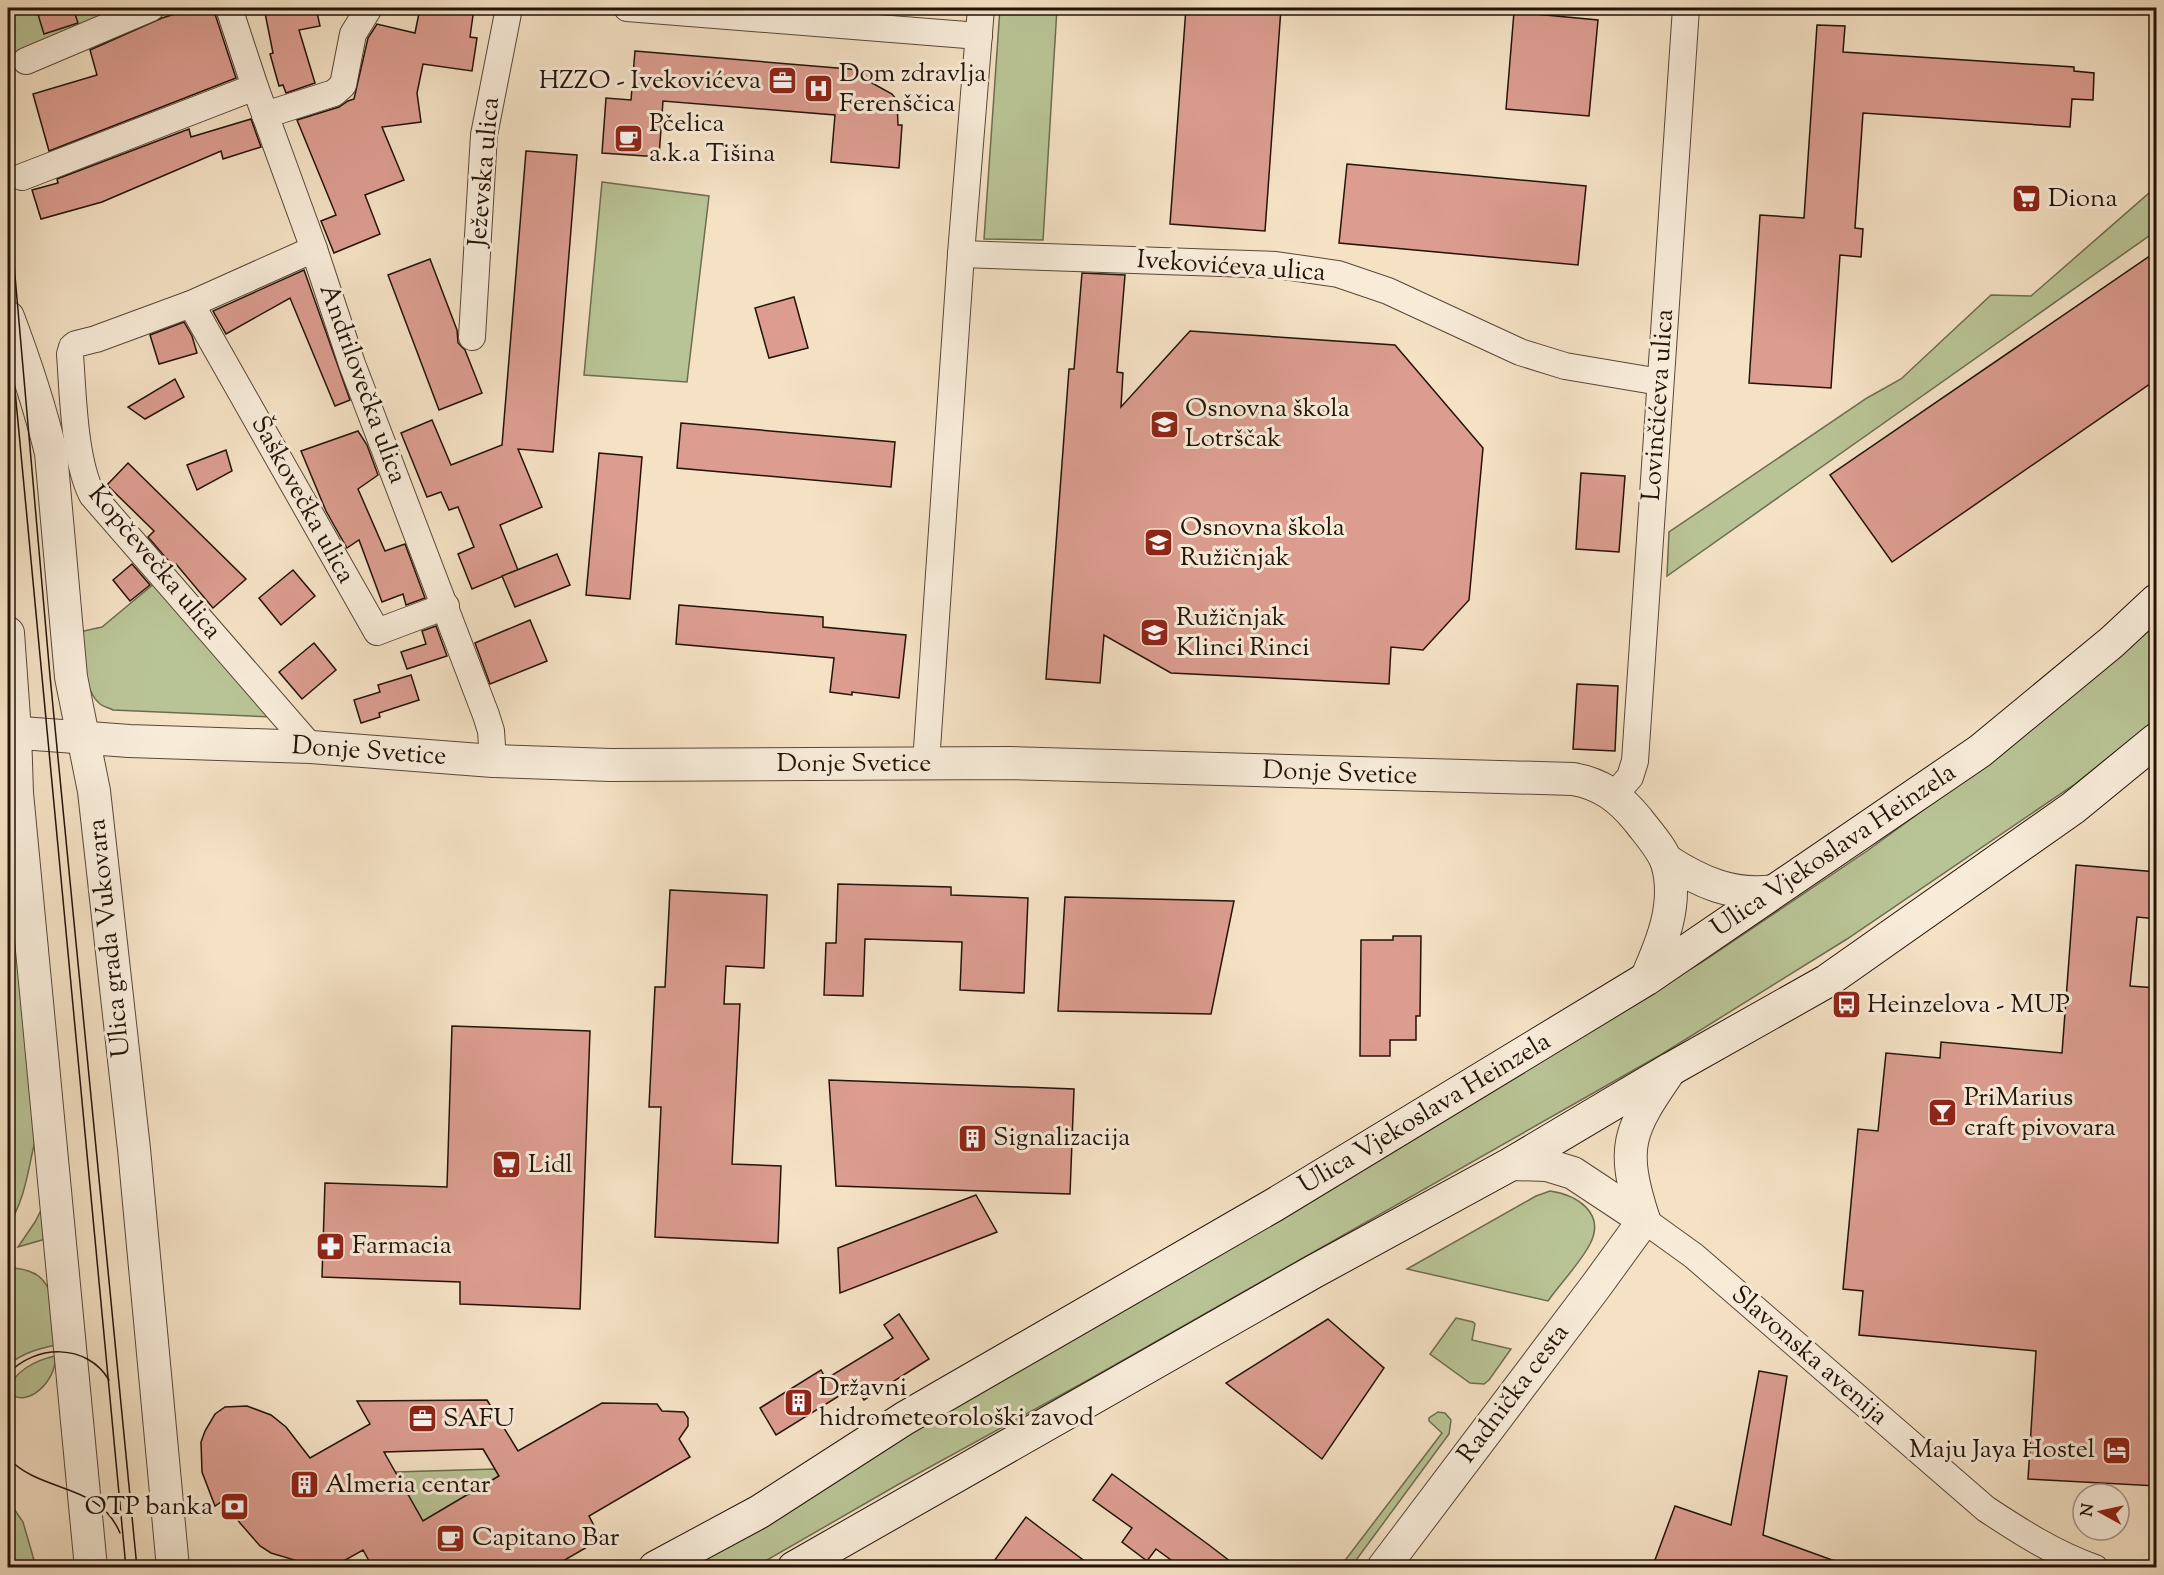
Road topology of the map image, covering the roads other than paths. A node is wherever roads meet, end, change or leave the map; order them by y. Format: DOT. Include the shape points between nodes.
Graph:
graph roads {
  1 [pos="151,8"];
  2 [pos="229,8"];
  3 [pos="369,8"];
  4 [pos="509,8"];
  5 [pos="627,8"];
  6 [pos="981,8"];
  7 [pos="1686,8"];
  8 [pos="979,36"];
  9 [pos="26,61"];
  10 [pos="255,87"];
  11 [pos="265,115"];
  12 [pos="22,177"];
  13 [pos="314,249"];
  14 [pos="962,254"];
  15 [pos="191,304"];
  16 [pos="8,317"];
  17 [pos="472,337"];
  18 [pos="1660,382"];
  19 [pos="2157,602"];
  20 [pos="446,606"];
  21 [pos="8,633"];
  22 [pos="11,732"];
  23 [pos="83,736"];
  24 [pos="2157,740"];
  25 [pos="311,747"];
  26 [pos="493,761"];
  27 [pos="926,763"];
  28 [pos="1614,795"];
  29 [pos="1666,860"];
  30 [pos="1774,891"];
  31 [pos="1646,979"];
  32 [pos="1671,1069"];
  33 [pos="1510,1164"];
  34 [pos="1644,1220"];
  35 [pos="91,1568"];
  36 [pos="173,1568"];
  37 [pos="655,1568"];
  38 [pos="794,1568"];
  39 [pos="1383,1568"];
  40 [pos="2095,1568"];
  1 -- 9 [label="street"];
  2 -- 10 [label="street, Andrilovečka ulica"];
  3 -- 11 [label="street" via="353,33 343,86 334,93"];
  4 -- 17 [label="street, Ježevska ulica" via="484,135"];
  5 -- 8 [label="street"];
  6 -- 8 [label="street"];
  7 -- 18 [label="street, Lovinčićeva ulica"];
  8 -- 14 [label="street"];
  10 -- 11 [label="street, Andrilovečka ulica"];
  10 -- 12 [label="street"];
  11 -- 13 [label="street, Andrilovečka ulica"];
  13 -- 15 [label="street"];
  13 -- 20 [label="street, Andrilovečka ulica" via="352,364"];
  14 -- 18 [label="street, Ivekovićeva ulica" via="1276,265 1338,274 1388,291 1520,352 1565,366"];
  14 -- 27 [label="street"];
  15 -- 20 [label="street, Šaškovečka ulica" via="377,632"];
  15 -- 25 [label="street, Kopčevečka ulica" via="72,347 74,410 84,479 92,495"];
  16 -- 23 [label="street, Ulica grada Vukovara" via="51,453 71,677"];
  18 -- 28 [label="street, Lovinčićeva ulica" via="1635,761 1630,777"];
  19 -- 30 [label="main road, Ulica Vjekoslava Heinzela" via="1980,751"];
  20 -- 26 [label="street, Andrilovečka ulica" via="491,731"];
  21 -- 22 [label="street"];
  22 -- 23 [label="street, Donje Svetice"];
  22 -- 35 [label="street"];
  23 -- 25 [label="street, Donje Svetice"];
  23 -- 36 [label="street, Ulica grada Vukovara" via="94,791 134,1149"];
  24 -- 32 [label="main road" via="2073,808 1827,981"];
  25 -- 26 [label="street, Donje Svetice"];
  26 -- 27 [label="street, Donje Svetice" via="611,765"];
  27 -- 28 [label="street, Donje Svetice" via="1573,779 1602,787"];
  28 -- 29 [label="street, Donje Svetice"];
  29 -- 30 [label="street" via="1721,887 1755,894"];
  29 -- 31 [label="street" via="1671,902 1663,940"];
  30 -- 31 [label="main road, Ulica Vjekoslava Heinzela"];
  31 -- 37 [label="main road, Ulica Vjekoslava Heinzela" via="1274,1205 905,1418 759,1512"];
  32 -- 33 [label="main road"];
  32 -- 34 [label="street" via="1647,1104 1632,1138 1633,1186"];
  33 -- 34 [label="street" via="1547,1165 1573,1173"];
  33 -- 38 [label="main road"];
  34 -- 39 [label="street, Radnička cesta"];
  34 -- 40 [label="street, Slavonska avenija" via="1702,1263 1986,1509 2034,1540"];
}
